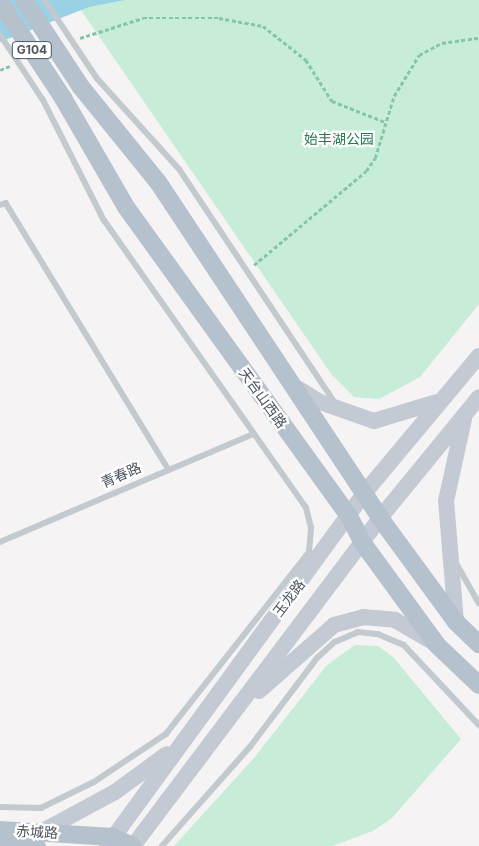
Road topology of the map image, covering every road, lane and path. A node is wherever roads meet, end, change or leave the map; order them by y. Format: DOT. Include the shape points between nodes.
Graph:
graph roads {
  1 [pos="24,0"];
  2 [pos="45,0"];
  3 [pos="0,2"];
  4 [pos="0,34"];
  5 [pos="479,38"];
  6 [pos="74,40"];
  7 [pos="18,62"];
  8 [pos="0,70"];
  9 [pos="386,122"];
  10 [pos="0,205"];
  11 [pos="246,271"];
  12 [pos="479,356"];
  13 [pos="299,389"];
  14 [pos="479,397"];
  15 [pos="440,402"];
  16 [pos="465,413"];
  17 [pos="353,416"];
  18 [pos="253,434"];
  19 [pos="168,468"];
  20 [pos="366,491"];
  21 [pos="349,516"];
  22 [pos="380,518"];
  23 [pos="0,542"];
  24 [pos="362,542"];
  25 [pos="450,550"];
  26 [pos="479,603"];
  27 [pos="456,622"];
  28 [pos="479,644"];
  29 [pos="437,645"];
  30 [pos="479,685"];
  31 [pos="226,722"];
  32 [pos="479,725"];
  33 [pos="179,746"];
  34 [pos="0,807"];
  35 [pos="39,839"];
  36 [pos="2,840"];
  37 [pos="110,842"];
  38 [pos="133,846"];
  39 [pos="162,846"];
  1 -- 13 [label="main road, G104, bridge" via="81,87 158,182"];
  2 -- 11 [label="lane, bridge" via="97,78 180,170"];
  3 -- 21 [label="main road, 天台山西路 / G104, bridge" via="63,98 126,206"];
  4 -- 18 [label="lane, bridge" via="43,100 104,221"];
  5 -- 9 [label="path" via="442,43 419,55 407,68"];
  6 -- 9 [label="path" via="143,18 220,18 263,26 306,60 332,102"];
  7 -- 8 [label="path"];
  9 -- 11 [label="path" via="366,171"];
  10 -- 19 [label="lane" via="6,203"];
  11 -- 17 [label="lane" via="326,394"];
  12 -- 15 [label="main road, 玉龙路"];
  13 -- 17 [label="main road"];
  13 -- 20 [label="main road"];
  14 -- 16 [label="main road, 玉龙路"];
  15 -- 17 [label="main road" via="374,421"];
  15 -- 20 [label="main road, 玉龙路"];
  16 -- 22 [label="main road, 玉龙路"];
  16 -- 25 [label="main road" via="446,501"];
  18 -- 19 [label="lane, 青春路"];
  18 -- 34 [label="lane" via="306,508 309,552 166,734 94,782 40,808"];
  19 -- 23 [label="lane, 青春路"];
  20 -- 21 [label="main road, 玉龙路"];
  20 -- 22 [label="main road"];
  21 -- 24 [label="main road, 天台山西路"];
  21 -- 33 [label="main road, 玉龙路"];
  22 -- 24 [label="main road, 玉龙路"];
  22 -- 27 [label="main road"];
  24 -- 29 [label="main road, 天台山西路"];
  24 -- 31 [label="main road, 玉龙路"];
  25 -- 26 [label="lane"];
  25 -- 27 [label="main road"];
  27 -- 28 [label="main road"];
  29 -- 30 [label="main road, 天台山西路"];
  29 -- 31 [label="main road" via="395,620 363,617 334,625"];
  31 -- 38 [label="main road, 玉龙路"];
  32 -- 39 [label="lane" via="404,645 378,634 358,632 335,642 316,658 250,747"];
  33 -- 35 [label="main road" via="115,792"];
  33 -- 37 [label="main road, 玉龙路"];
  35 -- 36 [label="main road, 赤城路"];
  35 -- 37 [label="main road, 赤城路"];
  37 -- 38 [label="main road, 赤城路"];
}
